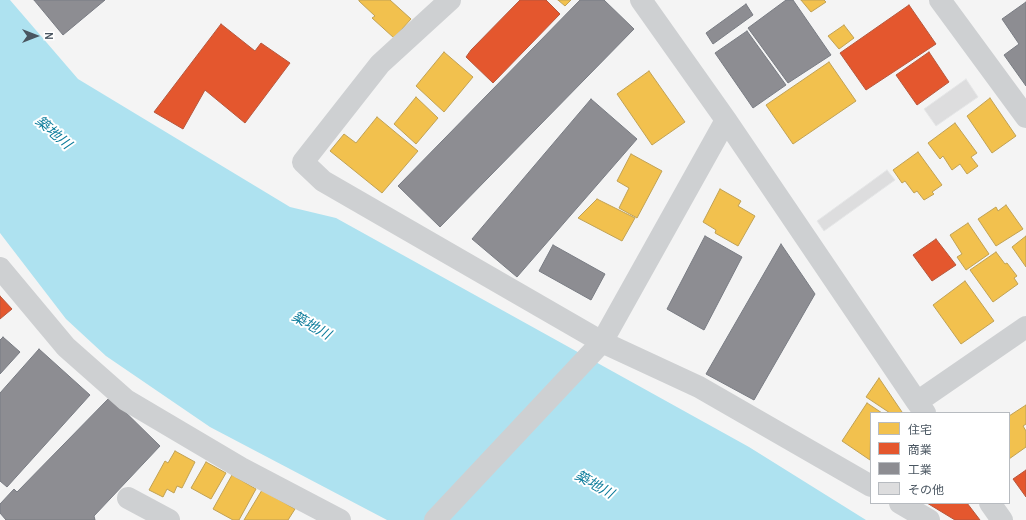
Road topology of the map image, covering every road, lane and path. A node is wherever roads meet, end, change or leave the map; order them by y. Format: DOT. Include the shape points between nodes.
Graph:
graph roads {
  1 [pos="450,0"];
  2 [pos="641,0"];
  3 [pos="940,0"];
  4 [pos="1026,117"];
  5 [pos="726,120"];
  6 [pos="0,268"];
  7 [pos="1026,327"];
  8 [pos="596,347"];
  9 [pos="921,408"];
  10 [pos="870,485"];
  11 [pos="128,498"];
  12 [pos="902,504"];
  13 [pos="991,504"];
  14 [pos="169,520"];
  15 [pos="340,520"];
  16 [pos="435,520"];
  17 [pos="929,520"];
  18 [pos="1002,520"];
  1 -- 8 [label="street" via="380,64 303,162 323,181"];
  2 -- 5 [label="street"];
  3 -- 4 [label="street"];
  5 -- 8 [label="street"];
  5 -- 9 [label="street"];
  6 -- 15 [label="street" via="66,347 126,400 241,468"];
  7 -- 9 [label="street"];
  8 -- 10 [label="street" via="699,387"];
  8 -- 16 [label="street"];
  11 -- 14 [label="street"];
  12 -- 17 [label="street"];
  13 -- 18 [label="street"];
}
